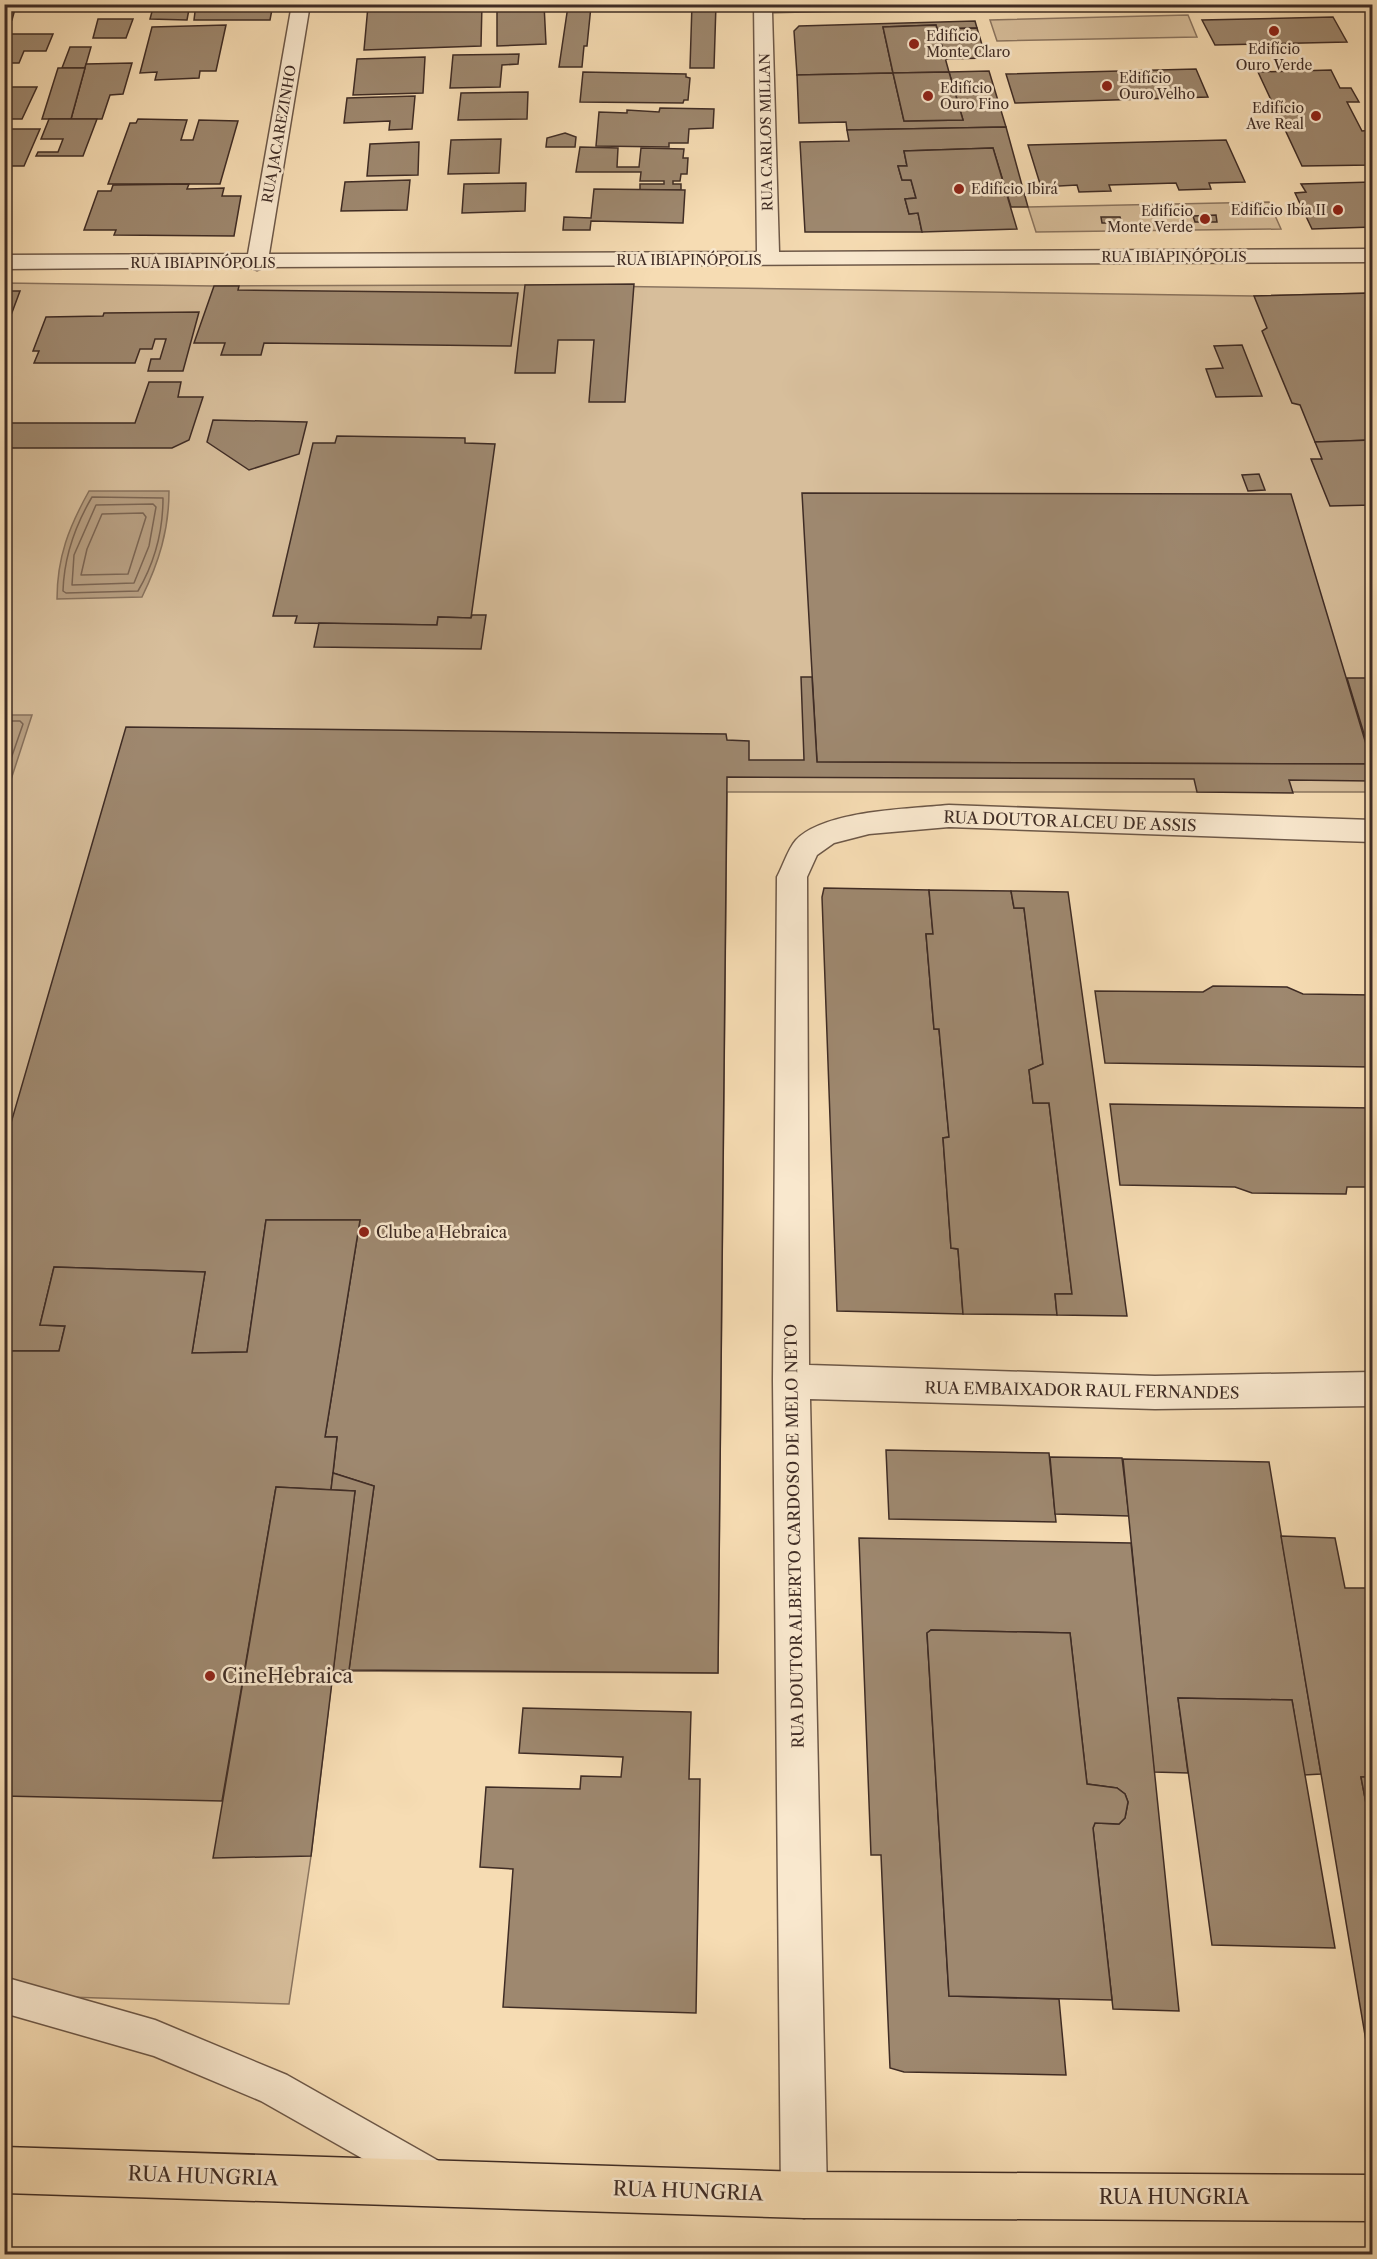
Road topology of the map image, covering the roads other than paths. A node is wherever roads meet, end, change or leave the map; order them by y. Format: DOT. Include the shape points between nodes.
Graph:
graph roads {
  1 [pos="301,4"];
  2 [pos="865,4"];
  3 [pos="763,5"];
  4 [pos="1372,256"];
  5 [pos="768,260"];
  6 [pos="4,262"];
  7 [pos="256,263"];
  8 [pos="1372,831"];
  9 [pos="792,877"];
  10 [pos="791,1381"];
  11 [pos="1372,1389"];
  12 [pos="4,1995"];
  13 [pos="4,2170"];
  14 [pos="442,2183"];
  15 [pos="804,2195"];
  16 [pos="1372,2198"];
  1 -- 7 [label="street, RUA JACAREZINHO"];
  2 -- 3 [label="street"];
  3 -- 5 [label="street, RUA CARLOS MILLAN"];
  4 -- 5 [label="street, RUA IBIAPINÓPOLIS"];
  5 -- 7 [label="street, RUA IBIAPINÓPOLIS"];
  6 -- 7 [label="street, RUA IBIAPINÓPOLIS"];
  8 -- 9 [label="street, RUA DOUTOR ALCEU DE ASSIS" via="949,816 869,823 825,834 806,848"];
  9 -- 10 [label="street, RUA DOUTOR ALBERTO CARDOSO DE MELO NETO"];
  10 -- 11 [label="street, RUA EMBAIXADOR RAUL FERNANDES" via="1268,1394"];
  10 -- 15 [label="street, RUA DOUTOR ALBERTO CARDOSO DE MELO NETO"];
  12 -- 14 [label="lane" via="154,2038 274,2088"];
  13 -- 14 [label="highway, RUA HUNGRIA"];
  14 -- 15 [label="highway, RUA HUNGRIA"];
  15 -- 16 [label="highway, RUA HUNGRIA"];
}
